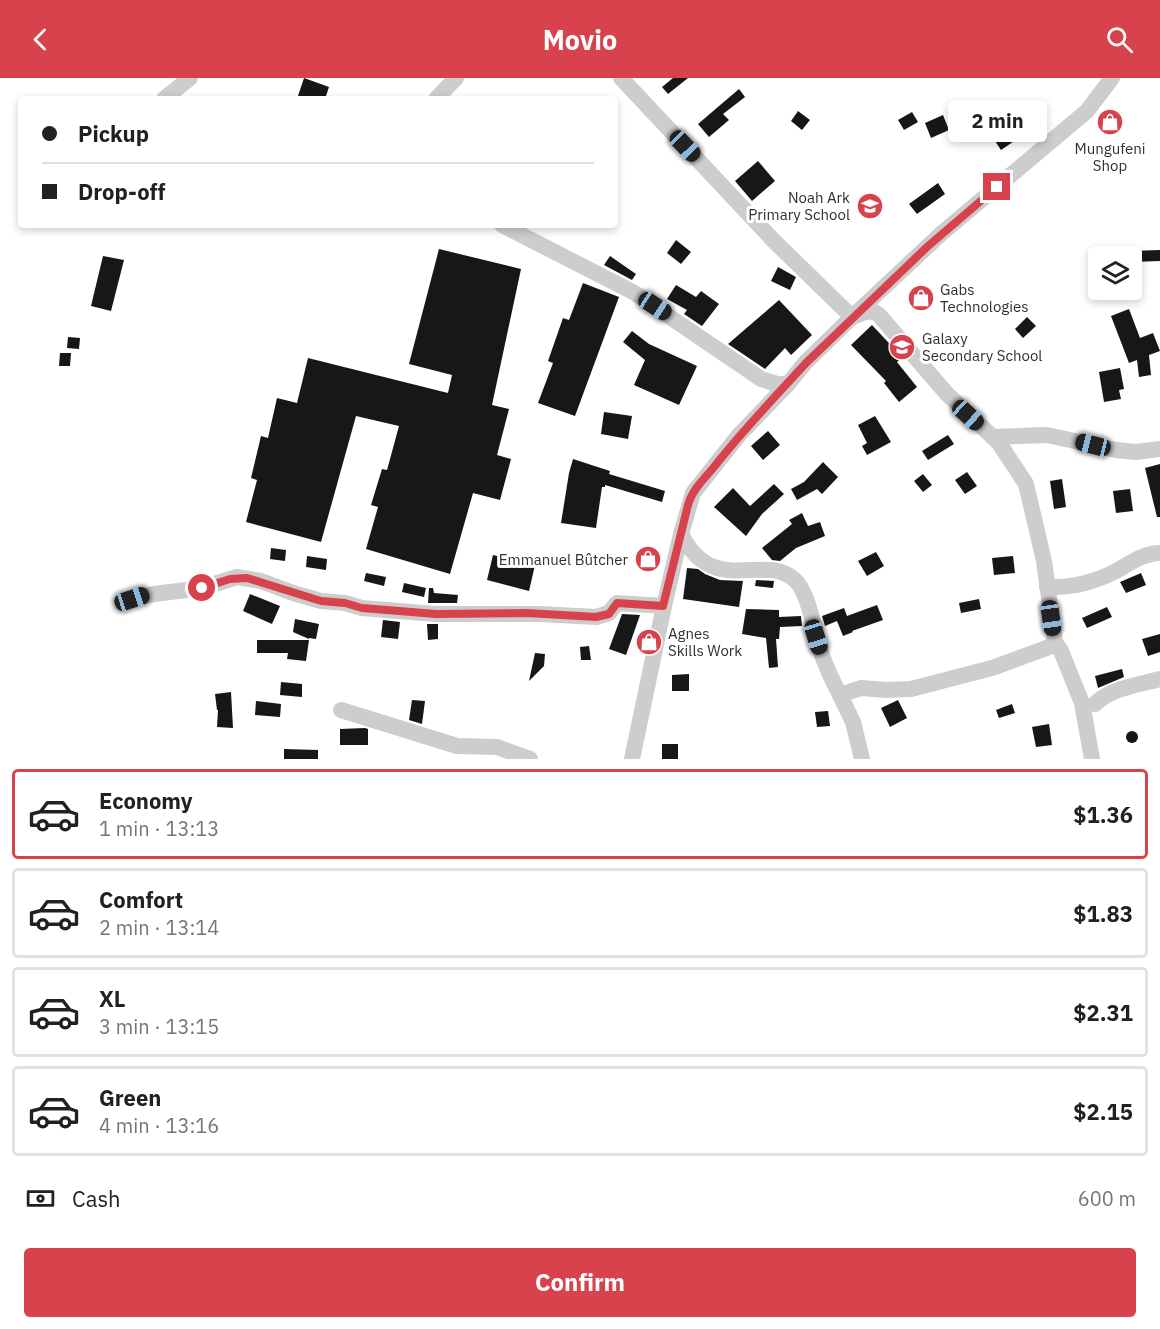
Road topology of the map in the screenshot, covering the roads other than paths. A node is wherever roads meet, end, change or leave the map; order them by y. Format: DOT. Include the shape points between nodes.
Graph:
graph roads {
  1 [pos="190,78"];
  2 [pos="456,78"];
  3 [pos="621,78"];
  4 [pos="1112,78"];
  5 [pos="169,96"];
  6 [pos="439,96"];
  7 [pos="508,228"];
  8 [pos="852,317"];
  9 [pos="788,384"];
  10 [pos="992,437"];
  11 [pos="1160,449"];
  12 [pos="681,534"];
  13 [pos="1160,553"];
  14 [pos="1047,586"];
  15 [pos="132,599"];
  16 [pos="663,606"];
  17 [pos="1055,642"];
  18 [pos="1160,679"];
  19 [pos="840,695"];
  20 [pos="1095,704"];
  21 [pos="341,710"];
  22 [pos="531,759"];
  23 [pos="632,759"];
  24 [pos="862,759"];
  25 [pos="1092,759"];
  1 -- 5 [label="street"];
  2 -- 6 [label="street"];
  3 -- 8 [label="street" via="766,234"];
  4 -- 8 [label="street" via="1087,111 942,233"];
  7 -- 9 [label="street" via="633,292 761,379"];
  8 -- 9 [label="street"];
  8 -- 10 [label="street" via="869,311 879,315 947,394"];
  9 -- 12 [label="street" via="739,435 693,493"];
  10 -- 11 [label="street" via="1047,435 1116,450"];
  10 -- 14 [label="street" via="1026,484"];
  12 -- 16 [label="street"];
  12 -- 19 [label="street" via="698,559 724,570 778,571 793,578 801,589 820,650"];
  13 -- 14 [label="street" via="1077,585"];
  14 -- 17 [label="street"];
  15 -- 16 [label="street" via="202,588 237,577 321,601 436,614 596,617 609,614 617,603"];
  16 -- 23 [label="street"];
  17 -- 19 [label="street" via="992,668 911,688 861,688"];
  17 -- 25 [label="street" via="1082,703"];
  18 -- 20 [label="street" via="1112,693"];
  19 -- 24 [label="street" via="850,713"];
  21 -- 22 [label="street" via="457,746 498,747"];
}
